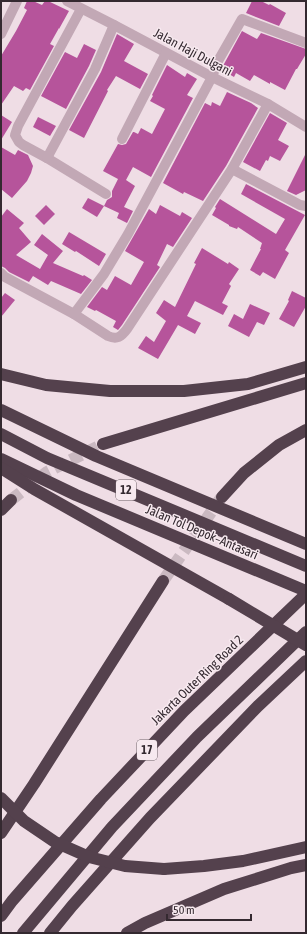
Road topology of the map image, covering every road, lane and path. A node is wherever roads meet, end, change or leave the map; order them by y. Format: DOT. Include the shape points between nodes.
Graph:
graph roads {
  1 [pos="17,1"];
  2 [pos="67,1"];
  3 [pos="81,8"];
  4 [pos="114,25"];
  5 [pos="1,34"];
  6 [pos="306,43"];
  7 [pos="166,53"];
  8 [pos="212,77"];
  9 [pos="268,104"];
  10 [pos="306,127"];
  11 [pos="122,139"];
  12 [pos="47,158"];
  13 [pos="232,169"];
  14 [pos="106,194"];
  15 [pos="306,206"];
  16 [pos="1,273"];
  17 [pos="74,314"];
  18 [pos="306,368"];
  19 [pos="1,374"];
  20 [pos="306,383"];
  21 [pos="1,410"];
  22 [pos="306,430"];
  23 [pos="1,434"];
  24 [pos="103,444"];
  25 [pos="1,459"];
  26 [pos="1,468"];
  27 [pos="222,497"];
  28 [pos="11,500"];
  29 [pos="1,510"];
  30 [pos="306,544"];
  31 [pos="306,566"];
  32 [pos="164,581"];
  33 [pos="306,591"];
  34 [pos="306,594"];
  35 [pos="306,632"];
  36 [pos="306,645"];
  37 [pos="306,662"];
  38 [pos="1,798"];
  39 [pos="1,833"];
  40 [pos="306,847"];
  41 [pos="306,865"];
  42 [pos="1,916"];
  43 [pos="23,933"];
  44 [pos="50,933"];
  45 [pos="127,933"];
  1 -- 5 [label="street"];
  2 -- 3 [label="street, Jalan Haji Dulgani"];
  3 -- 4 [label="street, Jalan Haji Dulgani"];
  3 -- 12 [label="street" via="15,135 23,145"];
  4 -- 7 [label="street, Jalan Haji Dulgani"];
  4 -- 12 [label="street" via="95,69"];
  6 -- 8 [label="street" via="242,19 218,61"];
  7 -- 8 [label="street, Jalan Haji Dulgani"];
  7 -- 11 [label="street"];
  8 -- 9 [label="street, Jalan Haji Dulgani"];
  8 -- 17 [label="street" via="128,234 104,274"];
  9 -- 10 [label="street, Jalan Haji Dulgani"];
  9 -- 13 [label="street"];
  12 -- 14 [label="street"];
  13 -- 15 [label="street"];
  13 -- 17 [label="street" via="122,336 108,336"];
  16 -- 17 [label="street"];
  18 -- 19 [label="highway" via="248,384 184,391 110,391 46,384"];
  20 -- 24 [label="highway"];
  21 -- 30 [label="highway" via="96,456"];
  22 -- 27 [label="highway" via="279,445 244,473"];
  23 -- 31 [label="highway, Jalan Tol Depok–Antasari / 12" via="48,458"];
  25 -- 33 [label="highway, Jalan Tol Depok–Antasari / 12" via="76,495"];
  26 -- 36 [label="highway, bridge" via="34,490 230,598"];
  28 -- 29 [label="highway"];
  32 -- 39 [label="highway"];
  34 -- 42 [label="highway, Jakarta Outer Ring Road 2 / 17" via="178,717 101,799"];
  35 -- 43 [label="highway, 17" via="192,742 112,827"];
  37 -- 44 [label="highway" via="258,706 150,818"];
  38 -- 40 [label="highway, bridge" via="24,821 55,842 89,857 125,866 164,869 204,866 243,861"];
  41 -- 45 [label="highway" via="224,889"];
}
